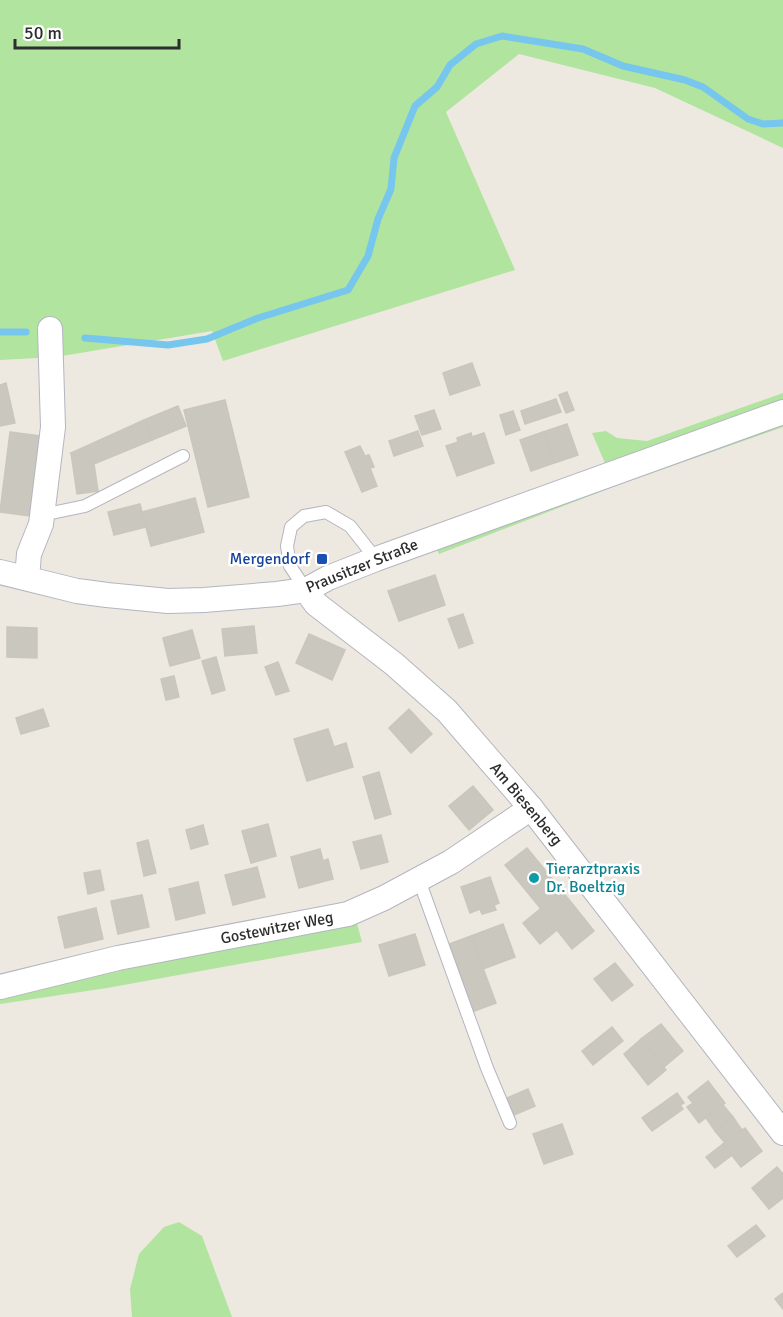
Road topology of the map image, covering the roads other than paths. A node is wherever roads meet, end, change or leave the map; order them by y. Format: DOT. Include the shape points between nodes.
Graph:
graph roads {
  1 [pos="50,329"];
  2 [pos="783,412"];
  3 [pos="183,456"];
  4 [pos="42,515"];
  5 [pos="376,559"];
  6 [pos="0,572"];
  7 [pos="27,578"];
  8 [pos="306,590"];
  9 [pos="531,808"];
  10 [pos="418,880"];
  11 [pos="0,987"];
  12 [pos="510,1123"];
  13 [pos="783,1133"];
  1 -- 4 [label="street" via="52,427"];
  2 -- 5 [label="street, Prausitzer Straße"];
  3 -- 4 [label="lane" via="85,506"];
  4 -- 7 [label="street" via="29,554"];
  5 -- 8 [label="street, Prausitzer Straße"];
  5 -- 8 [label="lane" via="350,526 326,512 304,516 291,527 287,546 290,566"];
  6 -- 7 [label="street, Prausitzer Straße"];
  7 -- 8 [label="street, Prausitzer Straße" via="77,591 168,601"];
  8 -- 9 [label="street, Am Biesenberg" via="316,604 447,711"];
  9 -- 10 [label="street, Gostewitzer Weg"];
  9 -- 13 [label="street, Am Biesenberg"];
  10 -- 11 [label="street, Gostewitzer Weg" via="348,914 118,958"];
  10 -- 12 [label="lane"];
}
